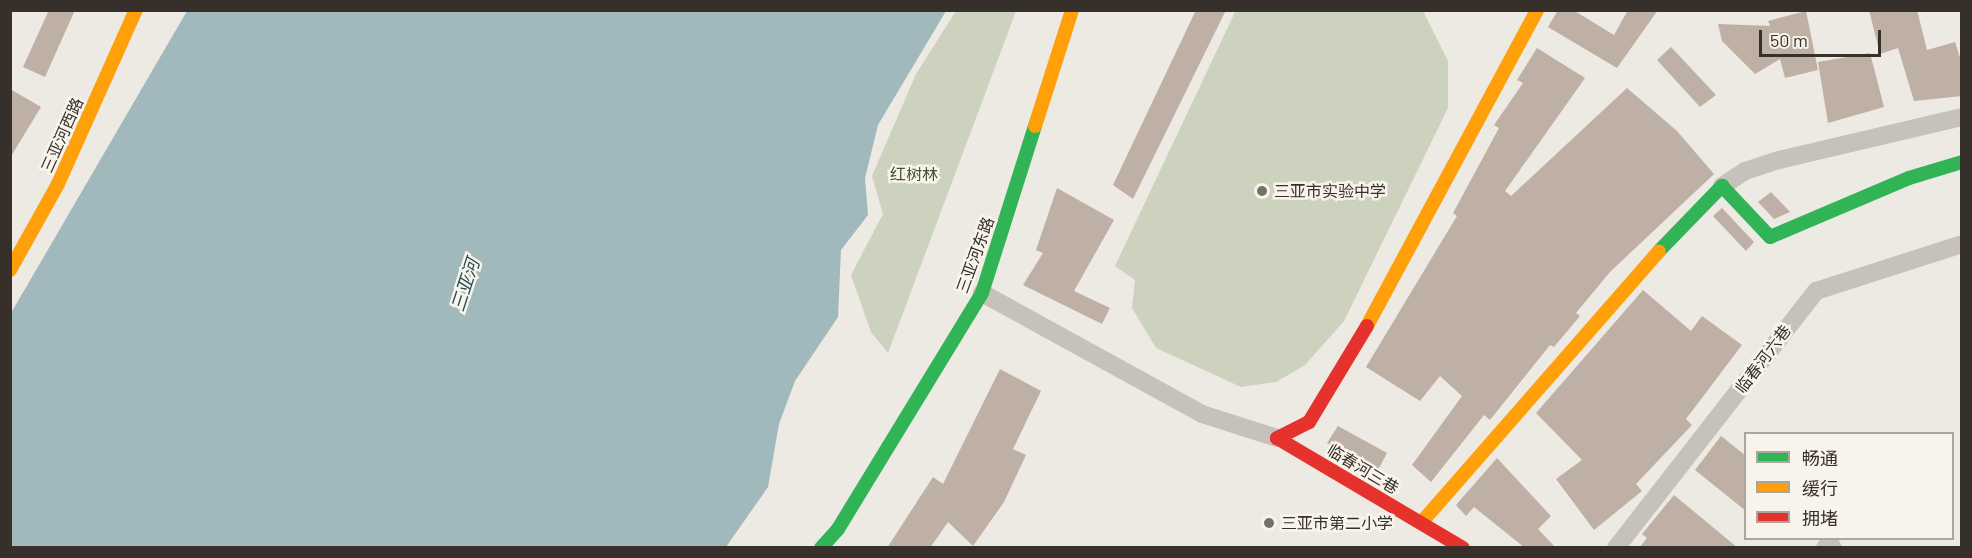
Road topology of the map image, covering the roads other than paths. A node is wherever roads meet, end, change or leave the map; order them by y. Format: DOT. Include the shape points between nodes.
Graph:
graph roads {
  1 [pos="121,10"];
  2 [pos="136,10"];
  3 [pos="1072,10"];
  4 [pos="1537,10"];
  5 [pos="1962,117"];
  6 [pos="1962,162"];
  7 [pos="1722,186"];
  8 [pos="1962,244"];
  9 [pos="10,249"];
  10 [pos="10,270"];
  11 [pos="982,293"];
  12 [pos="1277,438"];
  13 [pos="1421,523"];
  14 [pos="821,548"];
  15 [pos="1463,548"];
  16 [pos="1616,548"];
  17 [pos="1825,548"];
  18 [pos="1833,548"];
  1 -- 9 [label="street, 三亚河西路" via="51,171"];
  2 -- 10 [label="street, 三亚河西路" via="58,184"];
  3 -- 11 [label="street, 三亚河东路"];
  4 -- 12 [label="street" via="1414,245 1309,422"];
  5 -- 7 [label="street" via="1779,160 1745,171"];
  6 -- 7 [label="street" via="1909,178 1770,237"];
  7 -- 13 [label="street" via="1638,272"];
  8 -- 16 [label="street, 临春河六巷" via="1816,291"];
  11 -- 12 [label="street" via="1202,414"];
  11 -- 14 [label="street, 三亚河东路" via="838,528"];
  12 -- 13 [label="street, 临春河三巷"];
  13 -- 15 [label="street, 临春河三巷"];
  17 -- 18 [label="street" via="1830,543"];
}
